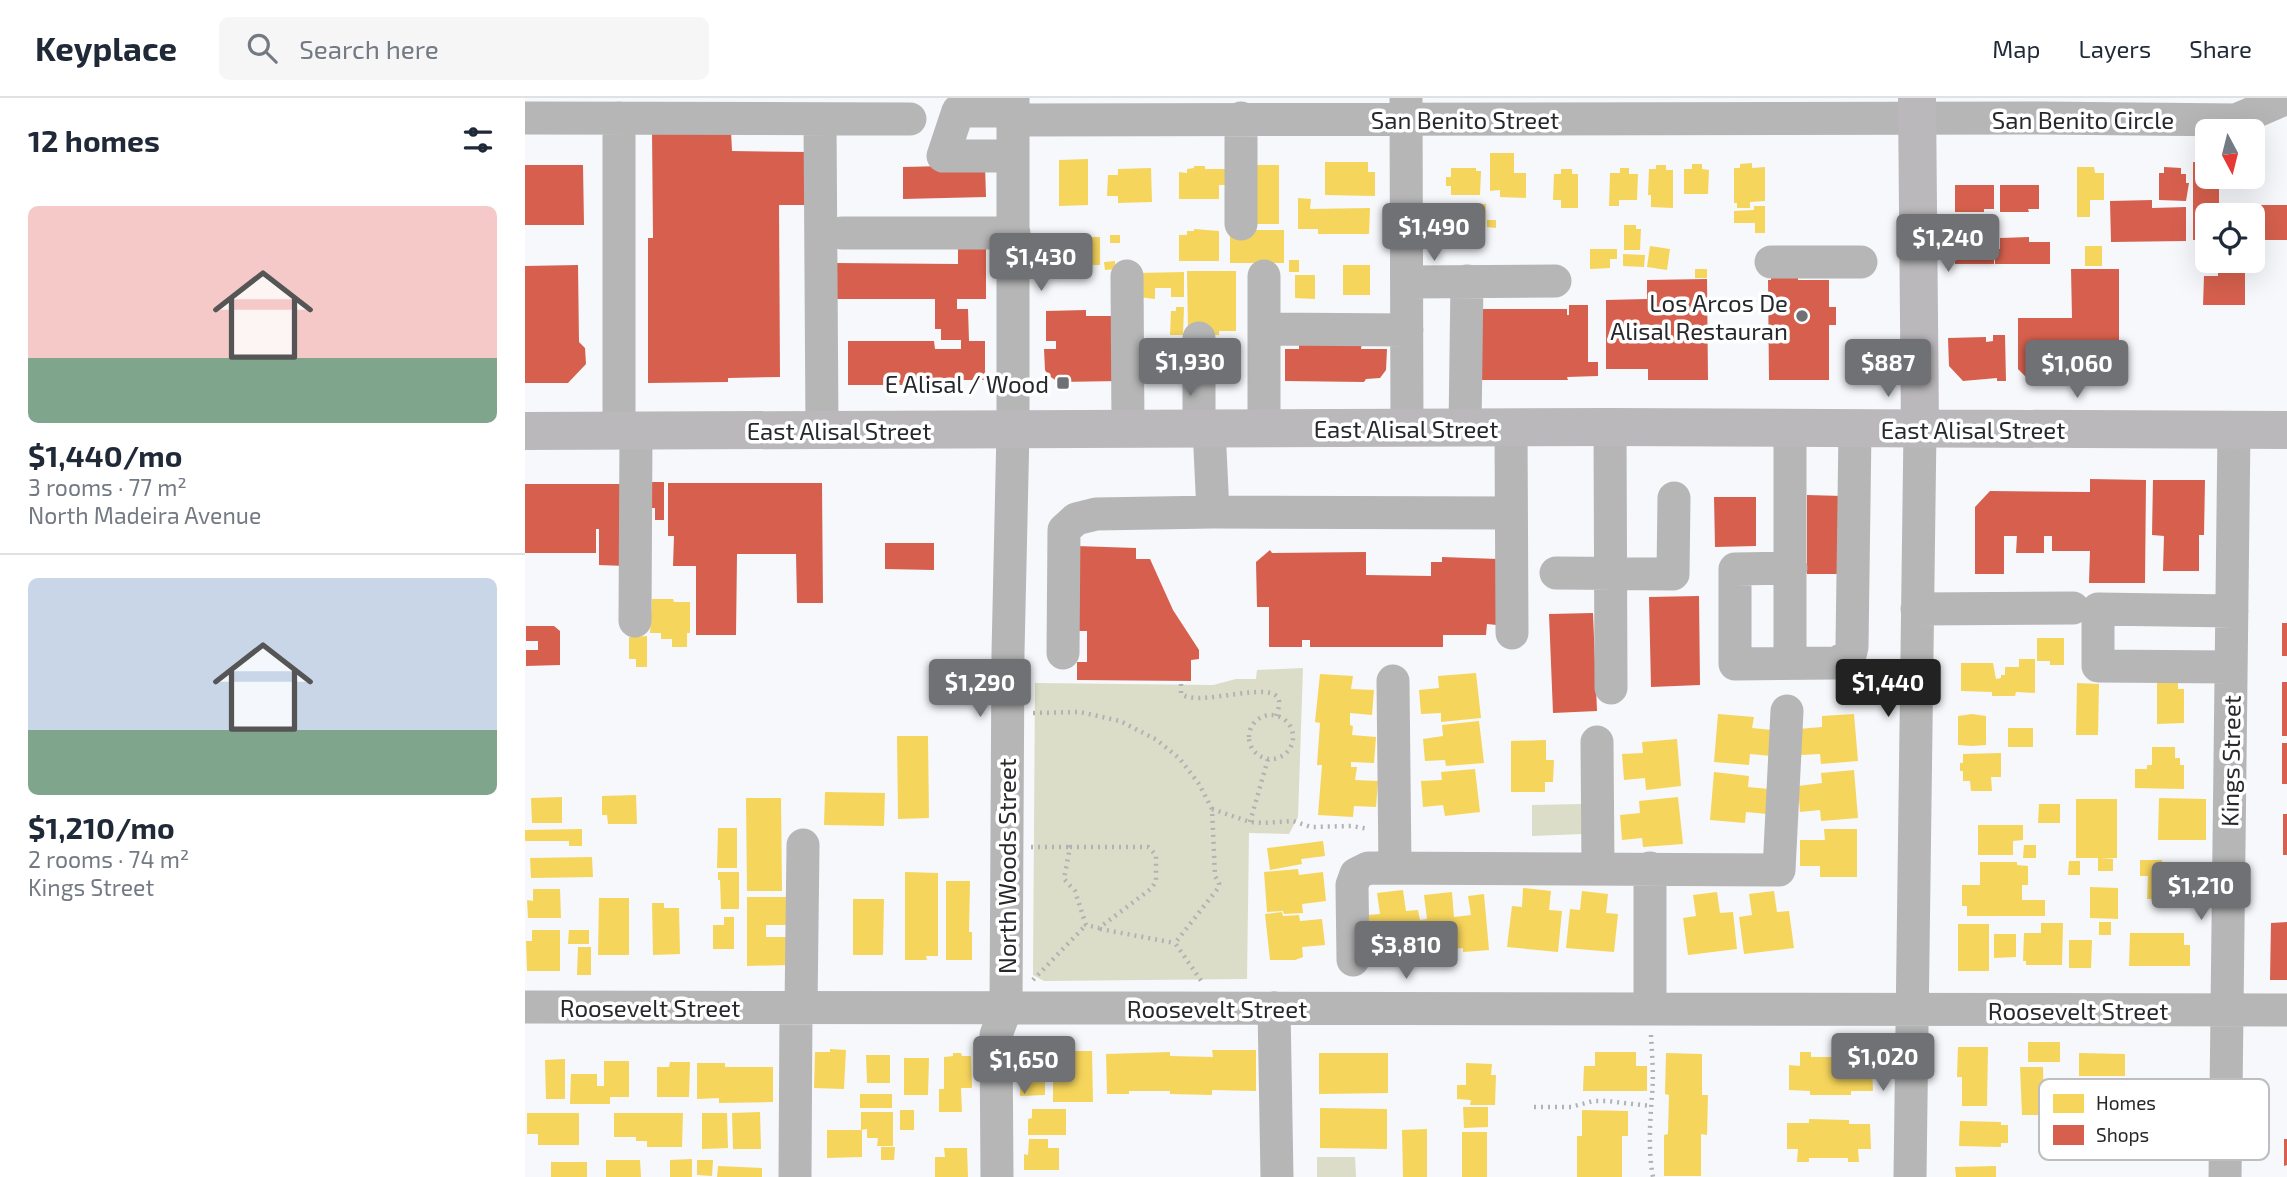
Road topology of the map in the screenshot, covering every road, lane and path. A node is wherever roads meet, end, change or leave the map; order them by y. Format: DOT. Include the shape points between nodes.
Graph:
graph roads {
  1 [pos="2287,99"];
  2 [pos="1406,108"];
  3 [pos="1917,108"];
  4 [pos="2041,108"];
  5 [pos="1013,110"];
  6 [pos="525,118"];
  7 [pos="619,118"];
  8 [pos="1241,118"];
  9 [pos="820,119"];
  10 [pos="910,119"];
  11 [pos="1013,156"];
  12 [pos="1241,224"];
  13 [pos="842,233"];
  14 [pos="1014,233"];
  15 [pos="1771,262"];
  16 [pos="1861,262"];
  17 [pos="1127,276"];
  18 [pos="1263,276"];
  19 [pos="1467,281"];
  20 [pos="1555,281"];
  21 [pos="1407,282"];
  22 [pos="1264,330"];
  23 [pos="1407,330"];
  24 [pos="1199,338"];
  25 [pos="1610,427"];
  26 [pos="1204,428"];
  27 [pos="1264,428"];
  28 [pos="1407,428"];
  29 [pos="1465,428"];
  30 [pos="1511,428"];
  31 [pos="1790,428"];
  32 [pos="1128,429"];
  33 [pos="1855,429"];
  34 [pos="1920,429"];
  35 [pos="628,430"];
  36 [pos="822,430"];
  37 [pos="1013,430"];
  38 [pos="2234,430"];
  39 [pos="2287,430"];
  40 [pos="525,431"];
  41 [pos="1674,498"];
  42 [pos="1213,512"];
  43 [pos="1511,513"];
  44 [pos="1791,568"];
  45 [pos="1556,573"];
  46 [pos="1609,574"];
  47 [pos="1917,608"];
  48 [pos="2073,608"];
  49 [pos="2232,611"];
  50 [pos="635,621"];
  51 [pos="1511,633"];
  52 [pos="1008,653"];
  53 [pos="1790,663"];
  54 [pos="2231,667"];
  55 [pos="1393,681"];
  56 [pos="1181,684"];
  57 [pos="1611,688"];
  58 [pos="1787,711"];
  59 [pos="1007,714"];
  60 [pos="1276,717"];
  61 [pos="1597,741"];
  62 [pos="1268,758"];
  63 [pos="1212,809"];
  64 [pos="1250,822"];
  65 [pos="1394,834"];
  66 [pos="803,845"];
  67 [pos="1006,847"];
  68 [pos="1070,847"];
  69 [pos="1395,868"];
  70 [pos="1598,868"];
  71 [pos="1650,868"];
  72 [pos="1086,925"];
  73 [pos="1099,929"];
  74 [pos="1175,943"];
  75 [pos="1353,960"];
  76 [pos="525,1007"];
  77 [pos="798,1008"];
  78 [pos="1006,1008"];
  79 [pos="1206,1008"];
  80 [pos="1274,1008"];
  81 [pos="1650,1008"];
  82 [pos="1911,1009"];
  83 [pos="2228,1010"];
  84 [pos="2287,1010"];
  85 [pos="2227,1079"];
  86 [pos="1651,1106"];
  87 [pos="1534,1107"];
  88 [pos="795,1177"];
  89 [pos="997,1177"];
  90 [pos="1277,1177"];
  91 [pos="1653,1177"];
  92 [pos="1910,1177"];
  1 -- 4 [label="street, San Benito Circle" via="2237,120"];
  2 -- 3 [label="street, San Benito Street"];
  2 -- 8 [label="street, San Benito Street"];
  2 -- 21 [label="street"];
  3 -- 4 [label="street, San Benito Circle"];
  3 -- 34 [label="main road"];
  5 -- 8 [label="street, San Benito Street"];
  5 -- 11 [label="street, North Woods Street"];
  5 -- 11 [label="street, San Benito Street" via="958,111 943,156"];
  6 -- 7 [label="street"];
  7 -- 9 [label="street"];
  7 -- 35 [label="street"];
  8 -- 12 [label="street"];
  9 -- 10 [label="street"];
  9 -- 36 [label="street"];
  11 -- 14 [label="street, North Woods Street"];
  13 -- 14 [label="street"];
  14 -- 37 [label="street, North Woods Street"];
  15 -- 16 [label="street"];
  17 -- 32 [label="street"];
  18 -- 22 [label="street"];
  19 -- 20 [label="street"];
  19 -- 21 [label="street"];
  19 -- 29 [label="street"];
  21 -- 23 [label="street"];
  22 -- 23 [label="street"];
  22 -- 27 [label="street"];
  23 -- 28 [label="street"];
  24 -- 26 [label="street"];
  25 -- 30 [label="main road, East Alisal Street"];
  25 -- 31 [label="main road, East Alisal Street"];
  25 -- 46 [label="street"];
  26 -- 27 [label="main road, East Alisal Street"];
  26 -- 32 [label="main road, East Alisal Street"];
  26 -- 42 [label="street"];
  27 -- 28 [label="main road, East Alisal Street"];
  28 -- 29 [label="main road, East Alisal Street"];
  29 -- 30 [label="main road, East Alisal Street"];
  30 -- 43 [label="street"];
  31 -- 33 [label="main road, East Alisal Street"];
  31 -- 44 [label="street"];
  32 -- 37 [label="main road, East Alisal Street"];
  33 -- 34 [label="main road, East Alisal Street"];
  33 -- 53 [label="street" via="1850,655 1836,663"];
  34 -- 38 [label="main road, East Alisal Street"];
  34 -- 47 [label="street"];
  35 -- 36 [label="main road, East Alisal Street"];
  35 -- 40 [label="main road, East Alisal Street"];
  35 -- 50 [label="street"];
  36 -- 37 [label="main road, East Alisal Street"];
  37 -- 52 [label="street, North Woods Street"];
  38 -- 39 [label="main road, East Alisal Street"];
  38 -- 49 [label="street, Kings Street"];
  41 -- 46 [label="street" via="1673,574"];
  42 -- 43 [label="street"];
  42 -- 52 [label="street" via="1096,514 1076,519 1064,530 1074,653"];
  43 -- 51 [label="street"];
  44 -- 53 [label="street"];
  44 -- 53 [label="street" via="1735,569 1735,664"];
  45 -- 46 [label="street"];
  46 -- 57 [label="street"];
  47 -- 48 [label="street"];
  47 -- 82 [label="street"];
  49 -- 54 [label="street, Kings Street"];
  49 -- 54 [label="street" via="2098,610 2098,666"];
  52 -- 59 [label="street, North Woods Street"];
  54 -- 83 [label="street, Kings Street"];
  55 -- 65 [label="street"];
  56 -- 60 [label="path" via="1181,694 1189,699 1271,691 1279,701"];
  58 -- 71 [label="street" via="1779,870"];
  59 -- 63 [label="path" via="1080,712 1120,721 1157,740 1179,759"];
  59 -- 67 [label="street, North Woods Street"];
  60 -- 62 [label="path" via="1290,727 1292,741 1285,754"];
  60 -- 62 [label="path" via="1259,719 1250,730 1253,750"];
  61 -- 70 [label="street"];
  62 -- 64 [label="path"];
  63 -- 64 [label="path"];
  63 -- 74 [label="path" via="1219,887"];
  64 -- 65 [label="path" via="1293,821 1311,827 1351,826"];
  65 -- 69 [label="street"];
  66 -- 77 [label="street"];
  67 -- 68 [label="path"];
  67 -- 78 [label="street, North Woods Street"];
  68 -- 72 [label="path" via="1064,879 1075,891"];
  68 -- 73 [label="path" via="1148,847 1156,855 1155,884"];
  69 -- 70 [label="street"];
  69 -- 75 [label="street" via="1368,868 1356,874 1352,885"];
  70 -- 71 [label="street"];
  71 -- 81 [label="street"];
  72 -- 73 [label="path"];
  72 -- 78 [label="path"];
  73 -- 74 [label="path"];
  74 -- 79 [label="path" via="1203,983"];
  76 -- 77 [label="street, Roosevelt Street"];
  77 -- 78 [label="street, Roosevelt Street"];
  77 -- 88 [label="street"];
  78 -- 79 [label="street, Roosevelt Street"];
  78 -- 89 [label="street, North Woods Street" via="996,1035"];
  79 -- 80 [label="street, Roosevelt Street"];
  80 -- 81 [label="street, Roosevelt Street"];
  80 -- 90 [label="street"];
  81 -- 82 [label="street, Roosevelt Street"];
  81 -- 86 [label="path"];
  82 -- 83 [label="street, Roosevelt Street"];
  82 -- 92 [label="street"];
  83 -- 84 [label="street, Roosevelt Street"];
  83 -- 85 [label="street, Kings Street"];
  86 -- 87 [label="path" via="1593,1101 1571,1107"];
  86 -- 91 [label="path"];
}
